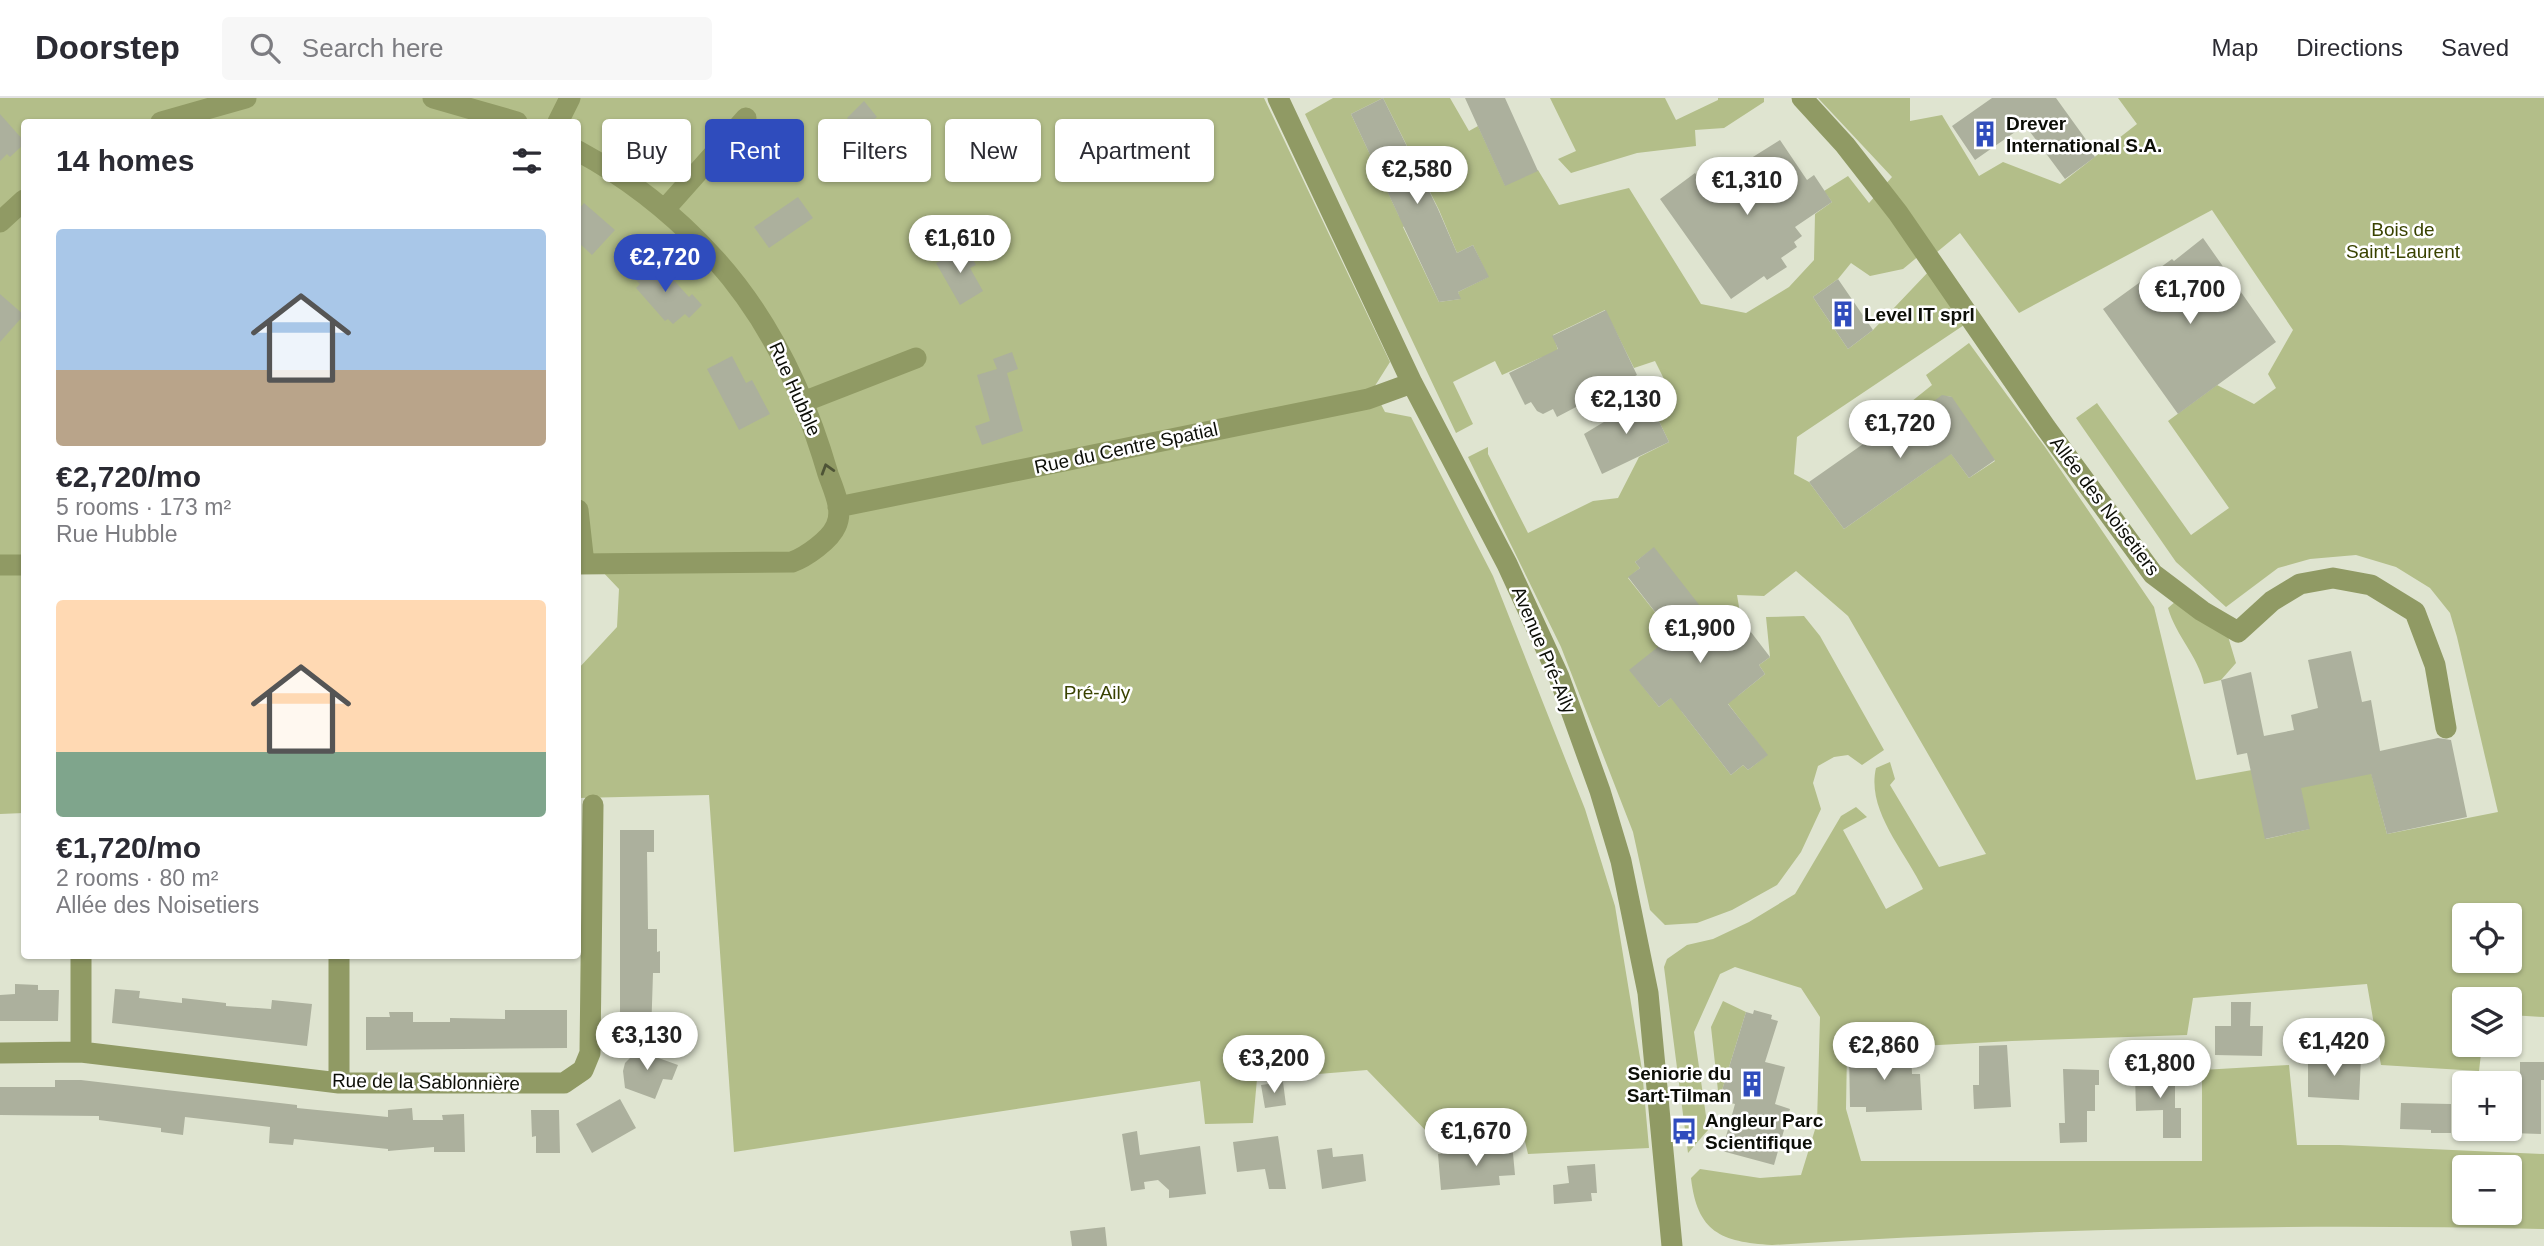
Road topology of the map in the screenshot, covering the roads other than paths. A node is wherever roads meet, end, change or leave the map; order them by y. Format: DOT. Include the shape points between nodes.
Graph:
graph roads {
  1 [pos="246,98"];
  2 [pos="433,98"];
  3 [pos="570,98"];
  4 [pos="1278,98"];
  5 [pos="1802,98"];
  6 [pos="185,106"];
  7 [pos="747,118"];
  8 [pos="166,119"];
  9 [pos="506,119"];
  10 [pos="560,119"];
  11 [pos="581,153"];
  12 [pos="21,203"];
  13 [pos="665,209"];
  14 [pos="0,222"];
  15 [pos="916,358"];
  16 [pos="1412,383"];
  17 [pos="803,402"];
  18 [pos="838,507"];
  19 [pos="581,564"];
  20 [pos="0,565"];
  21 [pos="21,565"];
  22 [pos="2446,728"];
  23 [pos="593,805"];
  24 [pos="81,959"];
  25 [pos="339,959"];
  26 [pos="81,1052"];
  27 [pos="0,1053"];
  28 [pos="339,1083"];
  29 [pos="1672,1246"];
  1 -- 6 [label="street"];
  2 -- 9 [label="street"];
  3 -- 10 [label="street"];
  4 -- 16 [label="street, Avenue Pré-Aily"];
  5 -- 22 [label="street, Allée des Noisetiers" via="1898,213 2153,574 2238,632 2272,601 2300,584 2333,578 2371,584 2415,612 2435,665"];
  6 -- 8 [label="street"];
  7 -- 13 [label="street"];
  11 -- 13 [label="street, Rue Hubble"];
  12 -- 14 [label="street"];
  13 -- 17 [label="street, Rue Hubble" via="732,278 782,354"];
  15 -- 17 [label="street"];
  16 -- 18 [label="street, Rue du Centre Spatial" via="1368,399"];
  16 -- 29 [label="street, Avenue Pré-Aily" via="1507,564 1559,677 1600,791 1621,861 1648,993"];
  18 -- 17 [label="street, Rue Hubble, one-way"];
  18 -- 19 [label="street" via="837,525 804,557 792,562"];
  20 -- 21 [label="street"];
  23 -- 28 [label="street, Rue de la Sablonnière" via="590,1053 583,1070 564,1083"];
  24 -- 26 [label="street"];
  25 -- 28 [label="street"];
  26 -- 27 [label="street, Rue de la Sablonnière"];
  26 -- 28 [label="street, Rue de la Sablonnière"];
}
